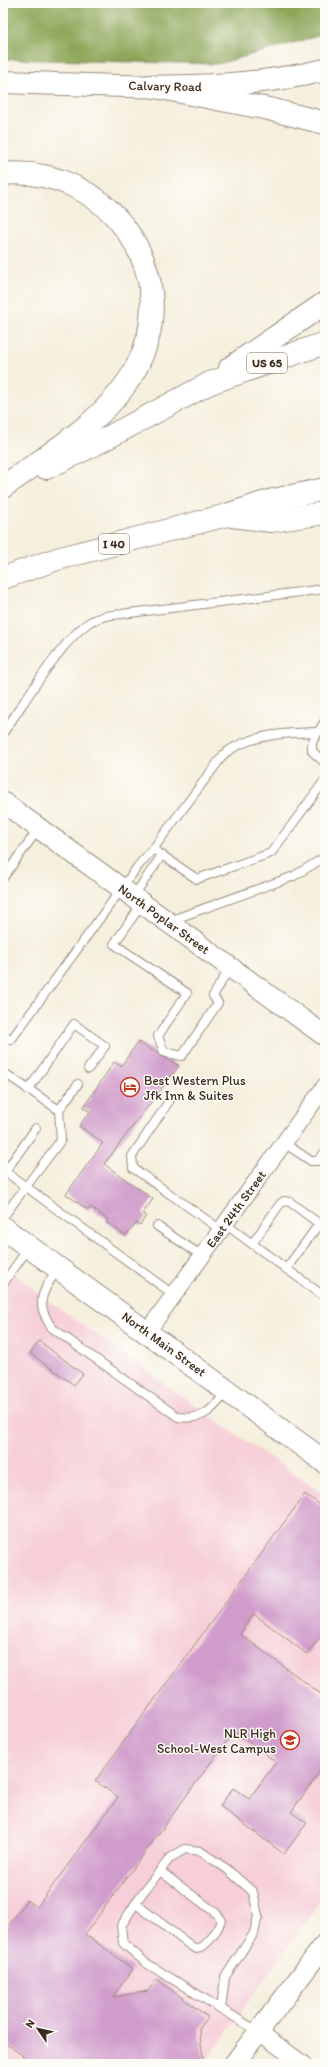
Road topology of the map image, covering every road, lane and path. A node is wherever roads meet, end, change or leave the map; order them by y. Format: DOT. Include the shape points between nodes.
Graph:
graph roads {
  1 [pos="325,70"];
  2 [pos="3,82"];
  3 [pos="150,86"];
  4 [pos="325,123"];
  5 [pos="3,174"];
  6 [pos="325,303"];
  7 [pos="325,343"];
  8 [pos="210,383"];
  9 [pos="3,488"];
  10 [pos="325,489"];
  11 [pos="325,513"];
  12 [pos="226,515"];
  13 [pos="3,578"];
  14 [pos="325,589"];
  15 [pos="325,721"];
  16 [pos="317,732"];
  17 [pos="3,733"];
  18 [pos="325,763"];
  19 [pos="325,780"];
  20 [pos="3,803"];
  21 [pos="39,828"];
  22 [pos="153,849"];
  23 [pos="162,856"];
  24 [pos="325,857"];
  25 [pos="3,878"];
  26 [pos="133,896"];
  27 [pos="167,922"];
  28 [pos="230,967"];
  29 [pos="3,1035"];
  30 [pos="325,1036"];
  31 [pos="88,1069"];
  32 [pos="3,1072"];
  33 [pos="78,1084"];
  34 [pos="325,1086"];
  35 [pos="28,1090"];
  36 [pos="170,1100"];
  37 [pos="59,1110"];
  38 [pos="36,1128"];
  39 [pos="284,1143"];
  40 [pos="325,1152"];
  41 [pos="4,1171"];
  42 [pos="26,1187"];
  43 [pos="3,1216"];
  44 [pos="157,1226"];
  45 [pos="322,1226"];
  46 [pos="223,1227"];
  47 [pos="3,1228"];
  48 [pos="252,1244"];
  49 [pos="29,1246"];
  50 [pos="202,1256"];
  51 [pos="59,1268"];
  52 [pos="286,1269"];
  53 [pos="3,1284"];
  54 [pos="324,1293"];
  55 [pos="174,1295"];
  56 [pos="147,1332"];
  57 [pos="227,1389"];
  58 [pos="325,1462"];
  59 [pos="160,1871"];
  60 [pos="136,1904"];
  61 [pos="325,1944"];
  62 [pos="222,2008"];
  63 [pos="259,2032"];
  64 [pos="234,2064"];
  65 [pos="303,2064"];
  1 -- 3 [label="main road, Calvary Road" via="273,80 211,86"];
  2 -- 3 [label="main road, Calvary Road"];
  3 -- 4 [label="main road"];
  5 -- 9 [label="main road" via="47,176 86,191 106,206 135,242 144,264 151,304 151,321 146,345 138,364 115,398 78,433"];
  6 -- 8 [label="main road"];
  7 -- 8 [label="main road, US 65"];
  8 -- 9 [label="main road" via="92,446"];
  10 -- 12 [label="main road, I 40" via="270,501"];
  11 -- 12 [label="main road" via="271,521"];
  12 -- 13 [label="main road, I 40" via="57,560"];
  14 -- 17 [label="lane" via="105,616 90,622 61,651"];
  15 -- 16 [label="lane"];
  16 -- 18 [label="lane" via="312,742 312,751"];
  16 -- 22 [label="lane" via="280,733 233,747 224,754"];
  19 -- 23 [label="lane" via="271,853 197,879"];
  20 -- 21 [label="street, North Poplar Street"];
  21 -- 25 [label="lane"];
  21 -- 26 [label="street, North Poplar Street"];
  22 -- 23 [label="lane"];
  22 -- 26 [label="lane" via="145,857"];
  23 -- 26 [label="lane"];
  24 -- 27 [label="lane" via="294,876"];
  26 -- 27 [label="street, North Poplar Street"];
  26 -- 28 [label="lane" via="114,944 187,993 158,1036 164,1052 182,1056 218,1003 213,996"];
  26 -- 29 [label="lane" via="11,1040"];
  27 -- 28 [label="street, North Poplar Street"];
  28 -- 30 [label="street, North Poplar Street"];
  31 -- 35 [label="lane" via="105,1046 74,1024"];
  32 -- 35 [label="lane"];
  33 -- 37 [label="lane"];
  34 -- 39 [label="street, East 24th Street"];
  35 -- 37 [label="lane"];
  36 -- 46 [label="lane" via="132,1156 133,1168"];
  37 -- 42 [label="lane" via="61,1140"];
  38 -- 41 [label="lane"];
  39 -- 40 [label="lane" via="311,1161 317,1161"];
  39 -- 46 [label="street, East 24th Street"];
  41 -- 42 [label="lane"];
  42 -- 43 [label="lane"];
  42 -- 55 [label="lane"];
  44 -- 50 [label="lane"];
  45 -- 48 [label="lane" via="290,1202 284,1201"];
  45 -- 52 [label="lane"];
  46 -- 48 [label="lane"];
  46 -- 50 [label="street, East 24th Street"];
  47 -- 49 [label="main road, North Main Street"];
  48 -- 52 [label="lane"];
  49 -- 51 [label="main road, North Main Street"];
  49 -- 53 [label="lane"];
  50 -- 55 [label="street, East 24th Street"];
  51 -- 56 [label="main road, North Main Street"];
  51 -- 57 [label="lane" via="43,1291 41,1303 44,1315 52,1328 178,1417 188,1418 207,1413 214,1408"];
  52 -- 54 [label="lane"];
  55 -- 56 [label="street, East 24th Street"];
  56 -- 57 [label="main road, North Main Street"];
  57 -- 58 [label="main road, North Main Street"];
  59 -- 60 [label="lane"];
  59 -- 60 [label="lane" via="221,1919 203,1947 197,1949 191,1946"];
  59 -- 62 [label="lane" via="170,1858 185,1849 200,1851 227,1869 253,1892 258,1916 254,1933 225,1977"];
  60 -- 62 [label="lane" via="121,1926 123,1943 146,1963"];
  61 -- 63 [label="street"];
  62 -- 63 [label="lane"];
  63 -- 64 [label="street"];
  63 -- 65 [label="street"];
}
